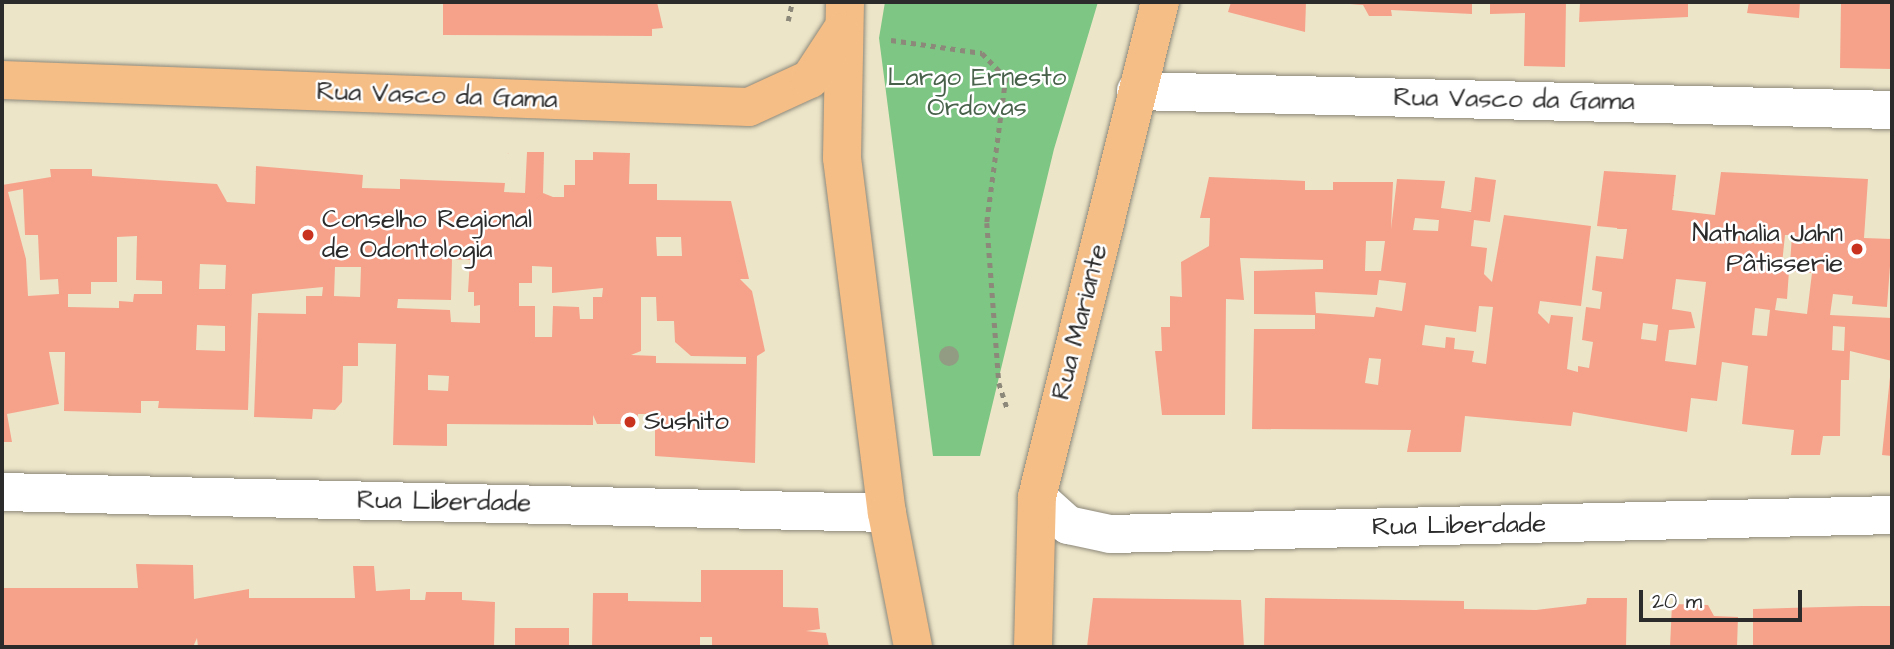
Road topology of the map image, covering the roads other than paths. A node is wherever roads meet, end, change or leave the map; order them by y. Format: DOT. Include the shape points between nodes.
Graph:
graph roads {
  1 [pos="1160,2"];
  2 [pos="842,18"];
  3 [pos="2,80"];
  4 [pos="1136,91"];
  5 [pos="1892,110"];
  6 [pos="2,492"];
  7 [pos="1037,497"];
  8 [pos="887,513"];
  9 [pos="1892,515"];
  10 [pos="913,647"];
  11 [pos="1033,647"];
  1 -- 4 [label="main road, Rua Mariante"];
  2 -- 3 [label="main road, Rua Vasco da Gama" via="810,79 749,107"];
  2 -- 8 [label="main road" via="842,158"];
  4 -- 5 [label="street, Rua Vasco da Gama"];
  4 -- 7 [label="main road, Rua Mariante"];
  6 -- 8 [label="street, Rua Liberdade"];
  7 -- 9 [label="street, Rua Liberdade" via="1068,525 1110,534"];
  7 -- 11 [label="main road, Rua Mariante"];
  8 -- 10 [label="main road"];
}
